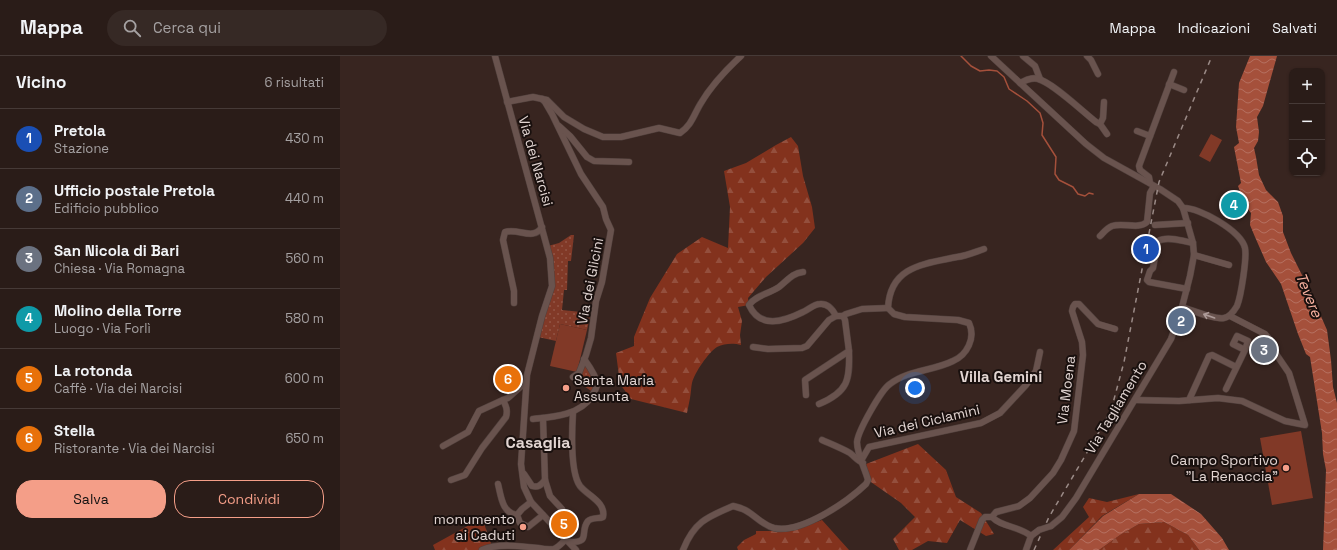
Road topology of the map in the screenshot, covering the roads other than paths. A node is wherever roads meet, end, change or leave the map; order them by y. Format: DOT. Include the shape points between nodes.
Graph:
graph roads {
  1 [pos="495,56"];
  2 [pos="742,56"];
  3 [pos="991,56"];
  4 [pos="1024,56"];
  5 [pos="1087,56"];
  6 [pos="1174,72"];
  7 [pos="1098,74"];
  8 [pos="1040,79"];
  9 [pos="1020,83"];
  10 [pos="1169,84"];
  11 [pos="1184,90"];
  12 [pos="542,99"];
  13 [pos="507,102"];
  14 [pos="1104,102"];
  15 [pos="1100,124"];
  16 [pos="558,125"];
  17 [pos="1137,131"];
  18 [pos="1107,134"];
  19 [pos="1150,136"];
  20 [pos="629,162"];
  21 [pos="1152,185"];
  22 [pos="1183,208"];
  23 [pos="1188,223"];
  24 [pos="1155,225"];
  25 [pos="542,227"];
  26 [pos="1100,236"];
  27 [pos="1194,243"];
  28 [pos="984,250"];
  29 [pos="1194,255"];
  30 [pos="1229,265"];
  31 [pos="803,272"];
  32 [pos="1187,289"];
  33 [pos="514,303"];
  34 [pos="1182,307"];
  35 [pos="888,308"];
  36 [pos="836,316"];
  37 [pos="843,316"];
  38 [pos="1230,316"];
  39 [pos="1115,329"];
  40 [pos="753,347"];
  41 [pos="1245,350"];
  42 [pos="849,351"];
  43 [pos="1040,352"];
  44 [pos="584,359"];
  45 [pos="1236,366"];
  46 [pos="573,377"];
  47 [pos="526,382"];
  48 [pos="1226,389"];
  49 [pos="806,395"];
  50 [pos="502,400"];
  51 [pos="1135,400"];
  52 [pos="1189,400"];
  53 [pos="819,404"];
  54 [pos="573,412"];
  55 [pos="543,418"];
  56 [pos="533,419"];
  57 [pos="822,440"];
  58 [pos="443,446"];
  59 [pos="862,461"];
  60 [pos="522,470"];
  61 [pos="451,480"];
  62 [pos="545,480"];
  63 [pos="498,484"];
  64 [pos="531,502"];
  65 [pos="562,508"];
  66 [pos="517,515"];
  67 [pos="543,515"];
  68 [pos="992,517"];
  69 [pos="1031,536"];
  70 [pos="567,540"];
  71 [pos="482,550"];
  72 [pos="576,550"];
  73 [pos="683,550"];
  74 [pos="970,550"];
  75 [pos="1026,550"];
  1 -- 13 [label="street, Via dei Narcisi"];
  2 -- 12 [label="street" via="710,90 689,125 680,133 659,128 621,137 603,137 564,117 547,100"];
  3 -- 9 [label="street, Via Tagliamento"];
  4 -- 8 [label="street" via="1035,66"];
  5 -- 7 [label="street"];
  6 -- 10 [label="street"];
  8 -- 9 [label="street" via="1029,79"];
  8 -- 15 [label="street"];
  9 -- 21 [label="street, Via Tagliamento" via="1104,158"];
  10 -- 11 [label="street"];
  10 -- 19 [label="street"];
  12 -- 13 [label="street" via="533,97"];
  12 -- 16 [label="street, Via dei Glicini"];
  13 -- 25 [label="street, Via dei Narcisi"];
  14 -- 15 [label="street"];
  15 -- 18 [label="street"];
  16 -- 20 [label="street, Via dei Glicini" via="587,157 594,161"];
  16 -- 44 [label="street, Via dei Glicini" via="581,174 603,207 611,230 596,301 593,329"];
  17 -- 19 [label="street"];
  19 -- 21 [label="street" via="1139,166 1149,177"];
  21 -- 22 [label="street, Via Tagliamento" via="1173,197"];
  21 -- 26 [label="street" via="1146,224 1114,225"];
  22 -- 23 [label="street, Via Tagliamento"];
  22 -- 38 [label="street" via="1197,211 1218,221 1237,235 1245,248 1246,258 1239,299"];
  23 -- 24 [label="street"];
  23 -- 27 [label="street, Via Tagliamento"];
  25 -- 33 [label="street, Via dei Narcisi" via="534,234 511,230 505,232 503,240 514,291"];
  25 -- 47 [label="street, Via dei Narcisi" via="550,258 552,286 534,344"];
  27 -- 29 [label="street, Via Tagliamento"];
  27 -- 32 [label="street" via="1168,239 1158,241 1153,268 1147,280"];
  28 -- 35 [label="street" via="913,267 903,273 890,290"];
  29 -- 30 [label="street"];
  29 -- 32 [label="street, Via Tagliamento"];
  31 -- 36 [label="street" via="797,273 779,287 754,299 749,305 752,312 765,321 773,322 792,317 819,303 831,308"];
  32 -- 34 [label="street, Via Tagliamento"];
  38 -- 34 [label="street, one-way" via="1218,319"];
  34 -- 51 [label="street, Via Tagliamento" via="1171,339"];
  35 -- 37 [label="street" via="862,309"];
  35 -- 59 [label="street, Via dei Ciclamini" via="894,314 905,317 969,323 972,338 967,348 955,360 900,378 881,392 859,434 857,443"];
  36 -- 37 [label="street"];
  36 -- 40 [label="street" via="802,348"];
  37 -- 42 [label="street"];
  38 -- 52 [label="street" via="1266,334 1289,373 1306,425 1285,421 1242,401 1218,398"];
  39 -- 68 [label="street, Via Moena" via="1098,324 1079,304 1073,307 1083,355 1074,431 1053,473 1030,498 1019,506 996,512"];
  41 -- 45 [label="street"];
  42 -- 49 [label="street" via="805,380"];
  42 -- 53 [label="street" via="847,383 834,398"];
  43 -- 59 [label="street, Via dei Ciclamini" via="1036,371 1000,413 981,423 869,447"];
  44 -- 46 [label="street, Via dei Glicini" via="579,373"];
  44 -- 54 [label="street" via="596,377 597,386 589,400"];
  45 -- 48 [label="street"];
  45 -- 52 [label="street" via="1209,356"];
  47 -- 50 [label="street"];
  47 -- 60 [label="street, Via dei Narcisi"];
  50 -- 58 [label="street" via="479,411 468,432"];
  50 -- 61 [label="street" via="506,405 506,416 465,475"];
  51 -- 52 [label="street"];
  51 -- 69 [label="street, Via Tagliamento, bridge" via="1071,506 1056,523"];
  54 -- 55 [label="street"];
  54 -- 70 [label="street" via="576,478 604,512 603,517 588,521 582,540"];
  55 -- 56 [label="street"];
  55 -- 62 [label="street"];
  57 -- 59 [label="street" via="851,455 857,461"];
  59 -- 73 [label="street, Via dei Ciclamini" via="868,480 866,484 838,507 824,514 797,526 786,529 773,528 733,506 708,517 696,526"];
  60 -- 62 [label="street" via="532,486 536,487"];
  60 -- 64 [label="street, Via dei Narcisi" via="524,487"];
  62 -- 65 [label="street" via="550,496"];
  63 -- 66 [label="street" via="506,510"];
  64 -- 66 [label="street"];
  64 -- 67 [label="street, Via dei Narcisi"];
  66 -- 67 [label="street" via="520,523 528,527"];
  67 -- 70 [label="street, Via dei Narcisi"];
  68 -- 69 [label="street"];
  68 -- 74 [label="street, Via Moena" via="985,517 982,520"];
  69 -- 75 [label="street"];
  70 -- 71 [label="street" via="555,548 547,549 500,545"];
  70 -- 72 [label="street, Via dei Narcisi"];
}
